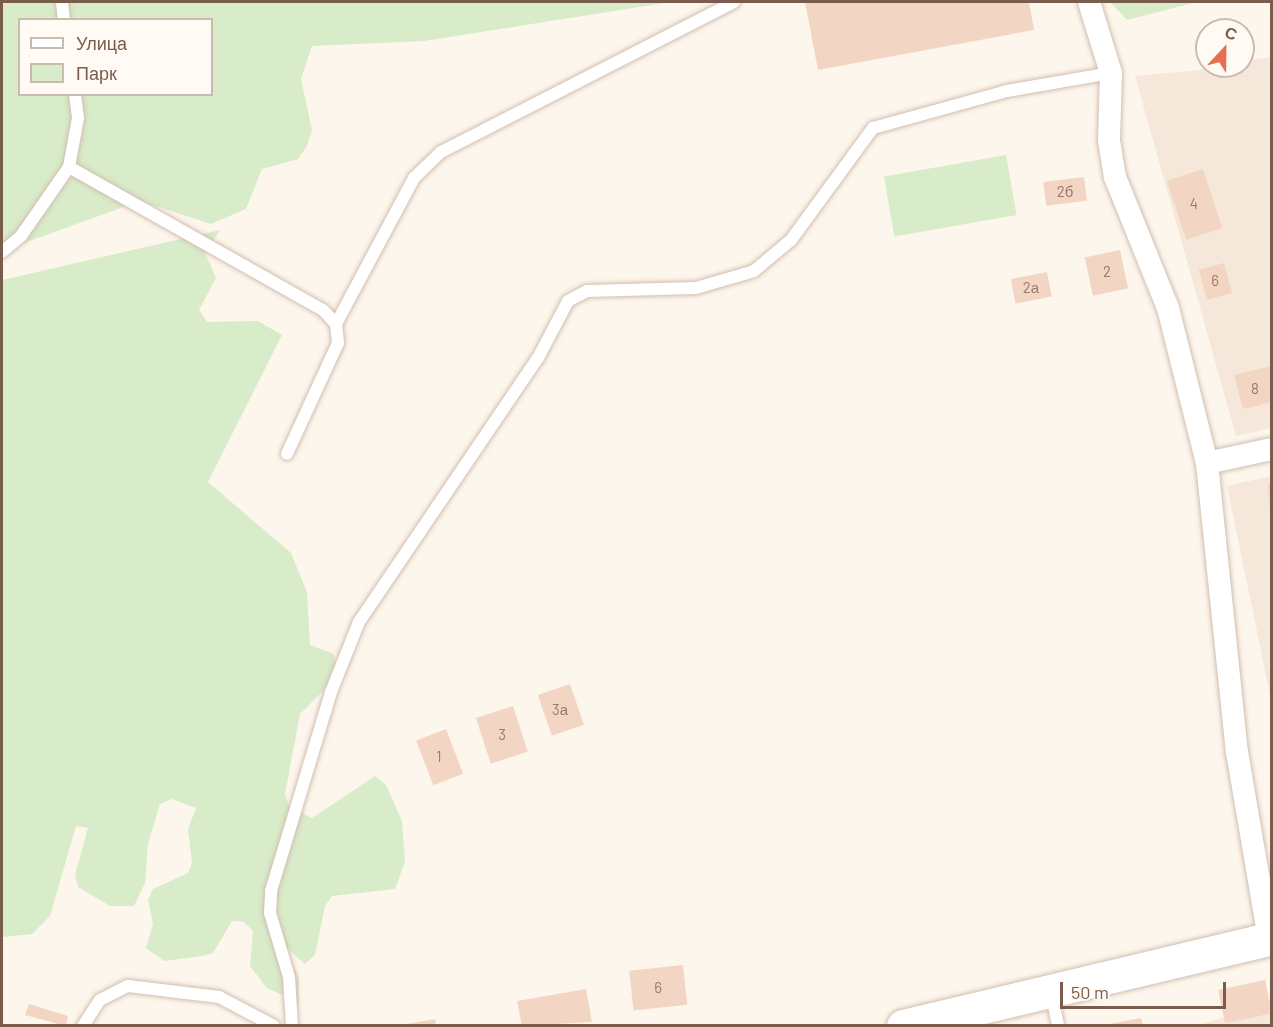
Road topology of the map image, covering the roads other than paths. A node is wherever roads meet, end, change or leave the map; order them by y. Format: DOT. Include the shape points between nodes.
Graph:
graph roads {
  1 [pos="62,2"];
  2 [pos="734,2"];
  3 [pos="1089,2"];
  4 [pos="64,18"];
  5 [pos="1111,73"];
  6 [pos="75,96"];
  7 [pos="69,167"];
  8 [pos="2,252"];
  9 [pos="336,324"];
  10 [pos="1272,449"];
  11 [pos="287,454"];
  12 [pos="1207,463"];
  13 [pos="1270,939"];
  14 [pos="1050,991"];
  15 [pos="83,1026"];
  16 [pos="274,1026"];
  17 [pos="292,1026"];
  18 [pos="903,1026"];
  19 [pos="1058,1026"];
  1 -- 4 [label="lane"];
  2 -- 9 [label="lane" via="477,129 441,152 414,178"];
  3 -- 5 [label="street"];
  5 -- 12 [label="street" via="1109,140 1115,177 1168,308"];
  5 -- 17 [label="lane" via="1007,92 873,128 791,240 754,271 696,288 587,291 568,301 538,358 359,622 331,692 271,891 270,913 289,977"];
  6 -- 7 [label="lane" via="78,118"];
  7 -- 8 [label="lane" via="21,236"];
  7 -- 9 [label="lane" via="323,310"];
  9 -- 11 [label="lane" via="338,343"];
  10 -- 12 [label="street"];
  12 -- 13 [label="street" via="1237,753"];
  13 -- 14 [label="main road"];
  14 -- 18 [label="main road"];
  14 -- 19 [label="lane"];
  15 -- 16 [label="lane" via="100,1000 128,986 219,997"];
}
